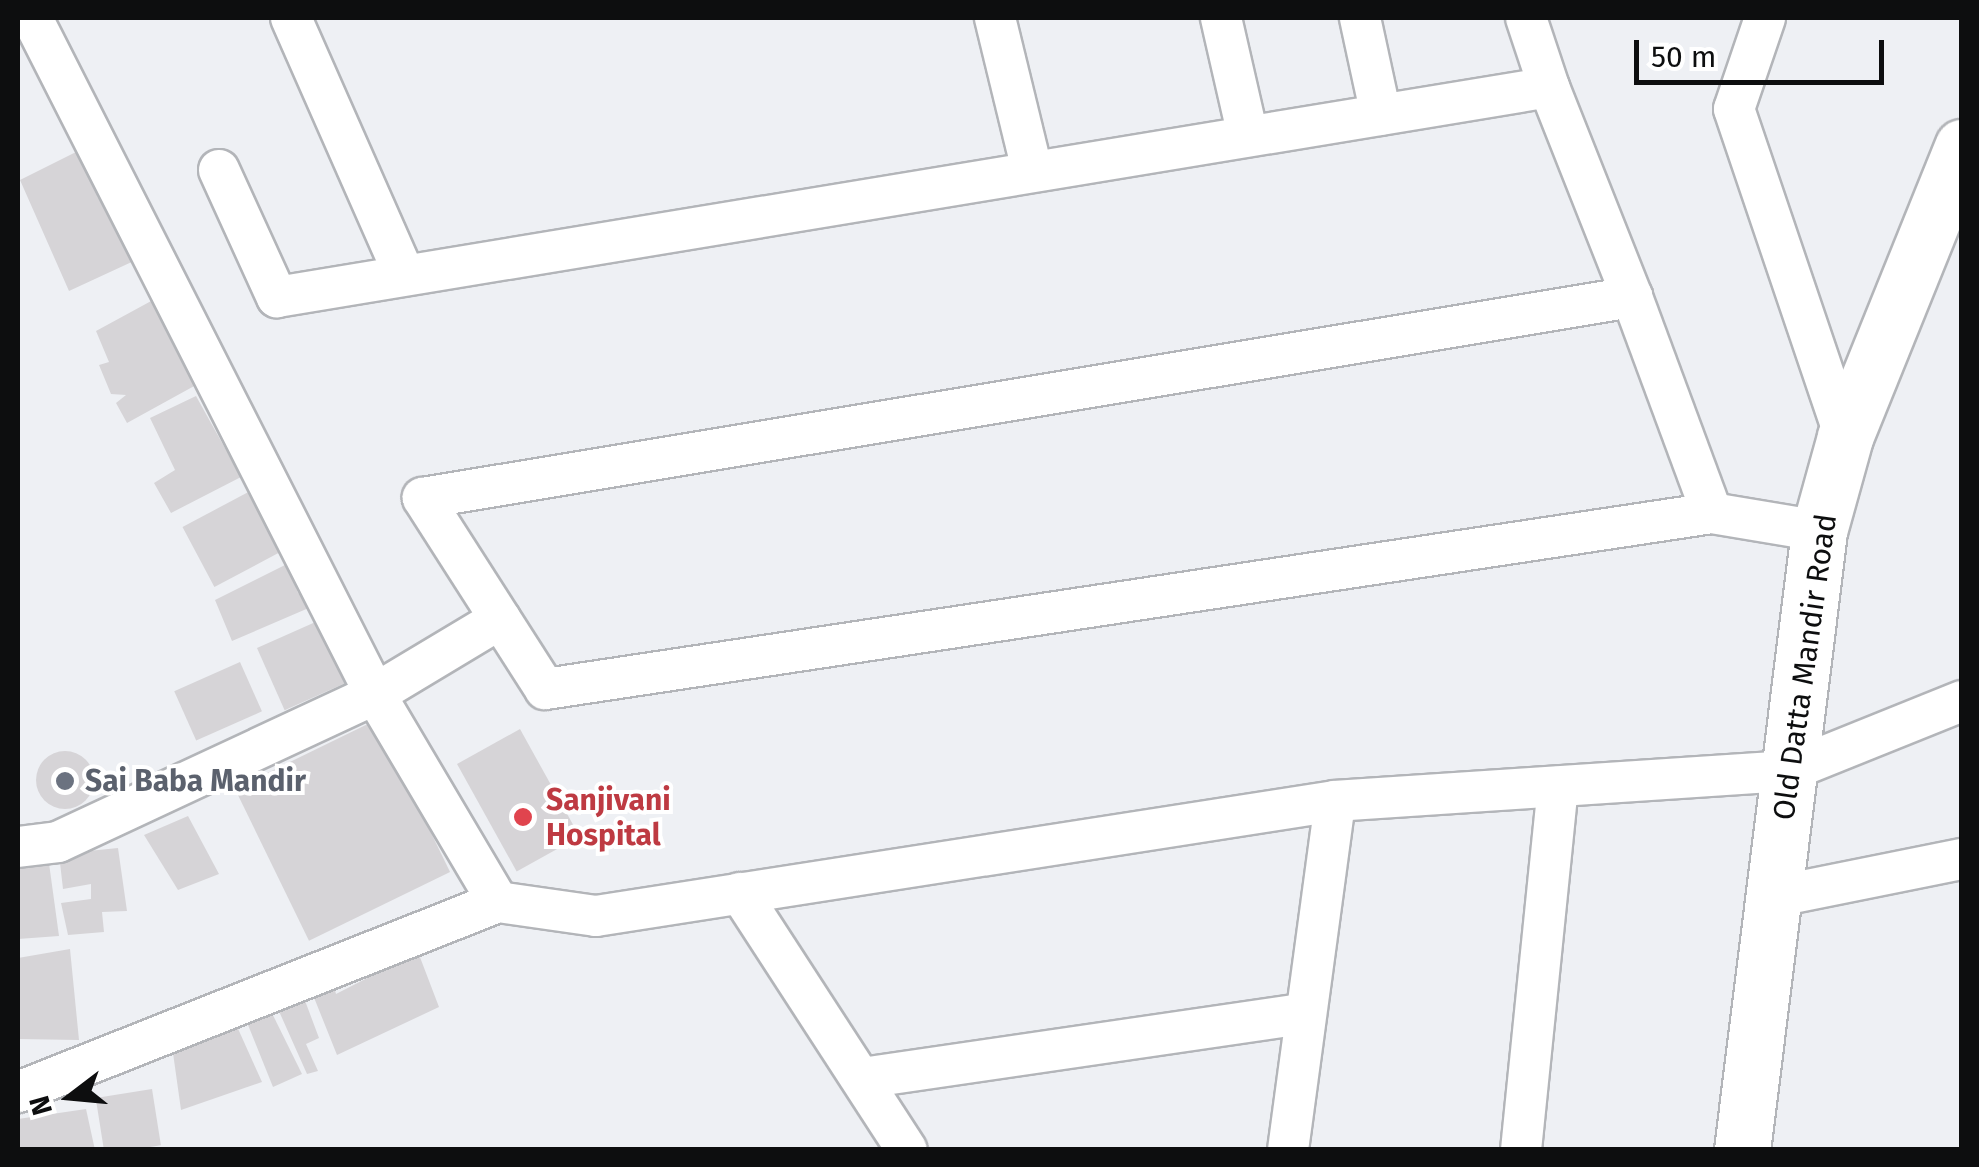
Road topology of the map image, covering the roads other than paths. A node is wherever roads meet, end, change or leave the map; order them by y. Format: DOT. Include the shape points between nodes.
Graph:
graph roads {
  1 [pos="32,18"];
  2 [pos="291,18"];
  3 [pos="995,18"];
  4 [pos="1222,18"];
  5 [pos="1360,18"];
  6 [pos="1526,18"];
  7 [pos="1765,18"];
  8 [pos="1549,87"];
  9 [pos="1381,116"];
  10 [pos="1248,136"];
  11 [pos="1962,148"];
  12 [pos="220,170"];
  13 [pos="1032,170"];
  14 [pos="403,272"];
  15 [pos="1632,297"];
  16 [pos="1845,437"];
  17 [pos="1712,513"];
  18 [pos="1819,532"];
  19 [pos="500,619"];
  20 [pos="375,694"];
  21 [pos="1962,702"];
  22 [pos="1788,771"];
  23 [pos="1558,786"];
  24 [pos="1335,802"];
  25 [pos="18,847"];
  26 [pos="1962,859"];
  27 [pos="740,892"];
  28 [pos="1778,896"];
  29 [pos="498,902"];
  30 [pos="1304,1014"];
  31 [pos="864,1078"];
  32 [pos="18,1092"];
  33 [pos="907,1150"];
  34 [pos="1288,1150"];
  35 [pos="1521,1150"];
  36 [pos="1742,1150"];
  1 -- 20 [label="street"];
  2 -- 14 [label="street"];
  3 -- 13 [label="street"];
  4 -- 10 [label="street"];
  5 -- 9 [label="street"];
  6 -- 8 [label="street"];
  7 -- 16 [label="street" via="1734,109"];
  8 -- 9 [label="street"];
  8 -- 15 [label="street"];
  9 -- 10 [label="street"];
  10 -- 13 [label="street"];
  11 -- 16 [label="street, Old Datta Mandir Road"];
  12 -- 14 [label="street" via="277,298"];
  13 -- 14 [label="street"];
  15 -- 17 [label="street"];
  15 -- 19 [label="street" via="423,498"];
  16 -- 18 [label="street, Old Datta Mandir Road"];
  17 -- 18 [label="street"];
  17 -- 19 [label="street" via="544,689"];
  18 -- 22 [label="street, Old Datta Mandir Road"];
  19 -- 20 [label="street"];
  20 -- 25 [label="street" via="58,842"];
  20 -- 29 [label="street"];
  21 -- 22 [label="street"];
  22 -- 23 [label="street"];
  22 -- 28 [label="street, Old Datta Mandir Road"];
  23 -- 24 [label="street"];
  23 -- 35 [label="street"];
  24 -- 27 [label="street"];
  24 -- 30 [label="street"];
  26 -- 28 [label="street"];
  27 -- 29 [label="street" via="596,916"];
  27 -- 31 [label="street"];
  28 -- 36 [label="street, Old Datta Mandir Road"];
  29 -- 32 [label="street"];
  30 -- 31 [label="street"];
  30 -- 34 [label="street"];
  31 -- 33 [label="street"];
}
